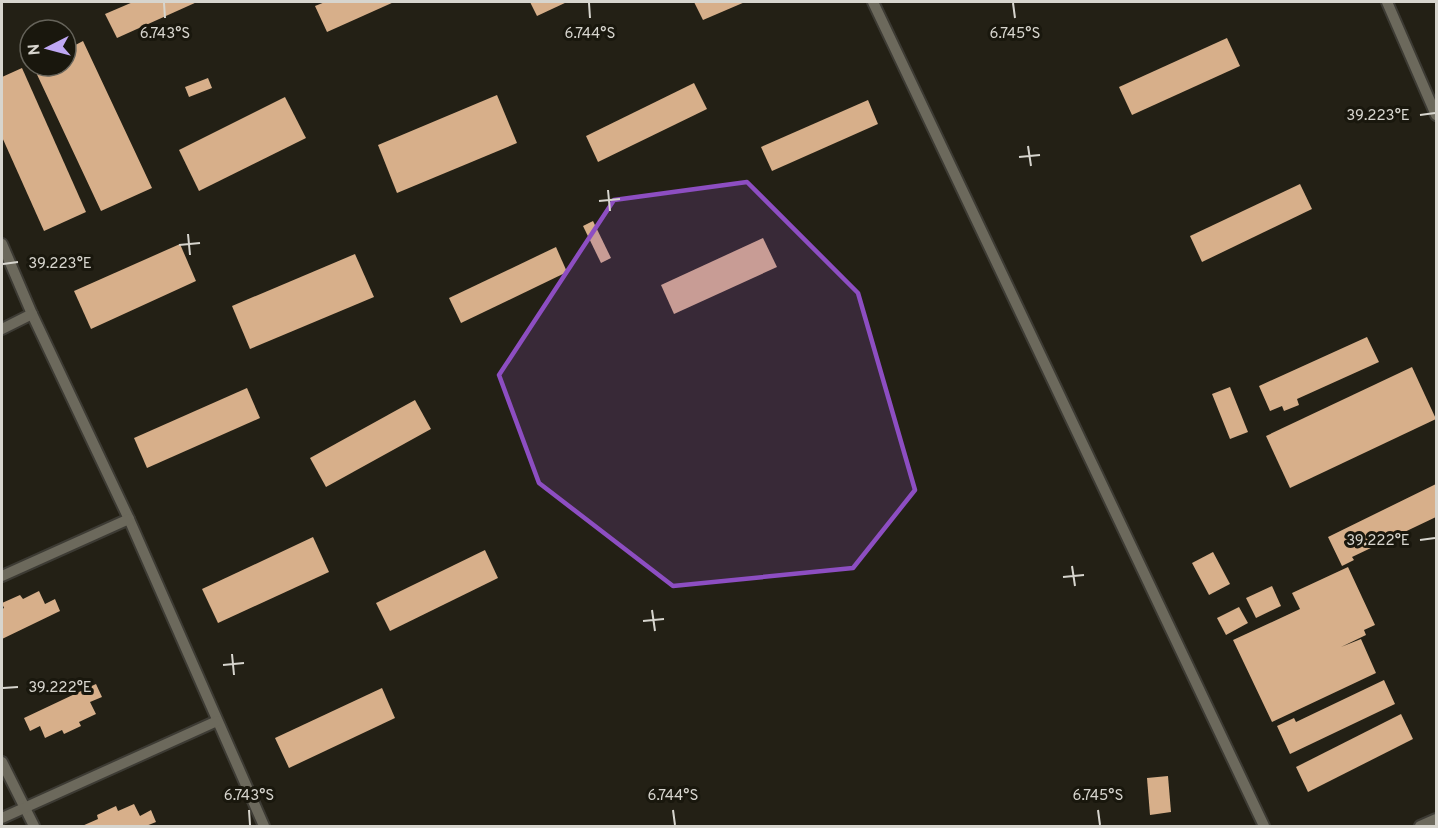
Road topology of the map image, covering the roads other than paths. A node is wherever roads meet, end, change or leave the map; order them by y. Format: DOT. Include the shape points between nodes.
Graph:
graph roads {
  1 [pos="873,2"];
  2 [pos="1387,2"];
  3 [pos="1437,115"];
  4 [pos="2,244"];
  5 [pos="32,314"];
  6 [pos="2,329"];
  7 [pos="129,519"];
  8 [pos="2,576"];
  9 [pos="217,721"];
  10 [pos="2,762"];
  11 [pos="26,808"];
  12 [pos="2,818"];
  13 [pos="1437,819"];
  14 [pos="34,826"];
  15 [pos="264,826"];
  16 [pos="1264,826"];
  17 [pos="1420,826"];
  1 -- 16 [label="lane"];
  2 -- 3 [label="lane"];
  4 -- 5 [label="lane"];
  5 -- 6 [label="lane"];
  5 -- 7 [label="lane"];
  7 -- 8 [label="lane"];
  7 -- 9 [label="lane"];
  9 -- 11 [label="lane"];
  9 -- 15 [label="lane"];
  10 -- 11 [label="lane"];
  11 -- 12 [label="lane"];
  11 -- 14 [label="lane"];
  13 -- 17 [label="lane"];
}
